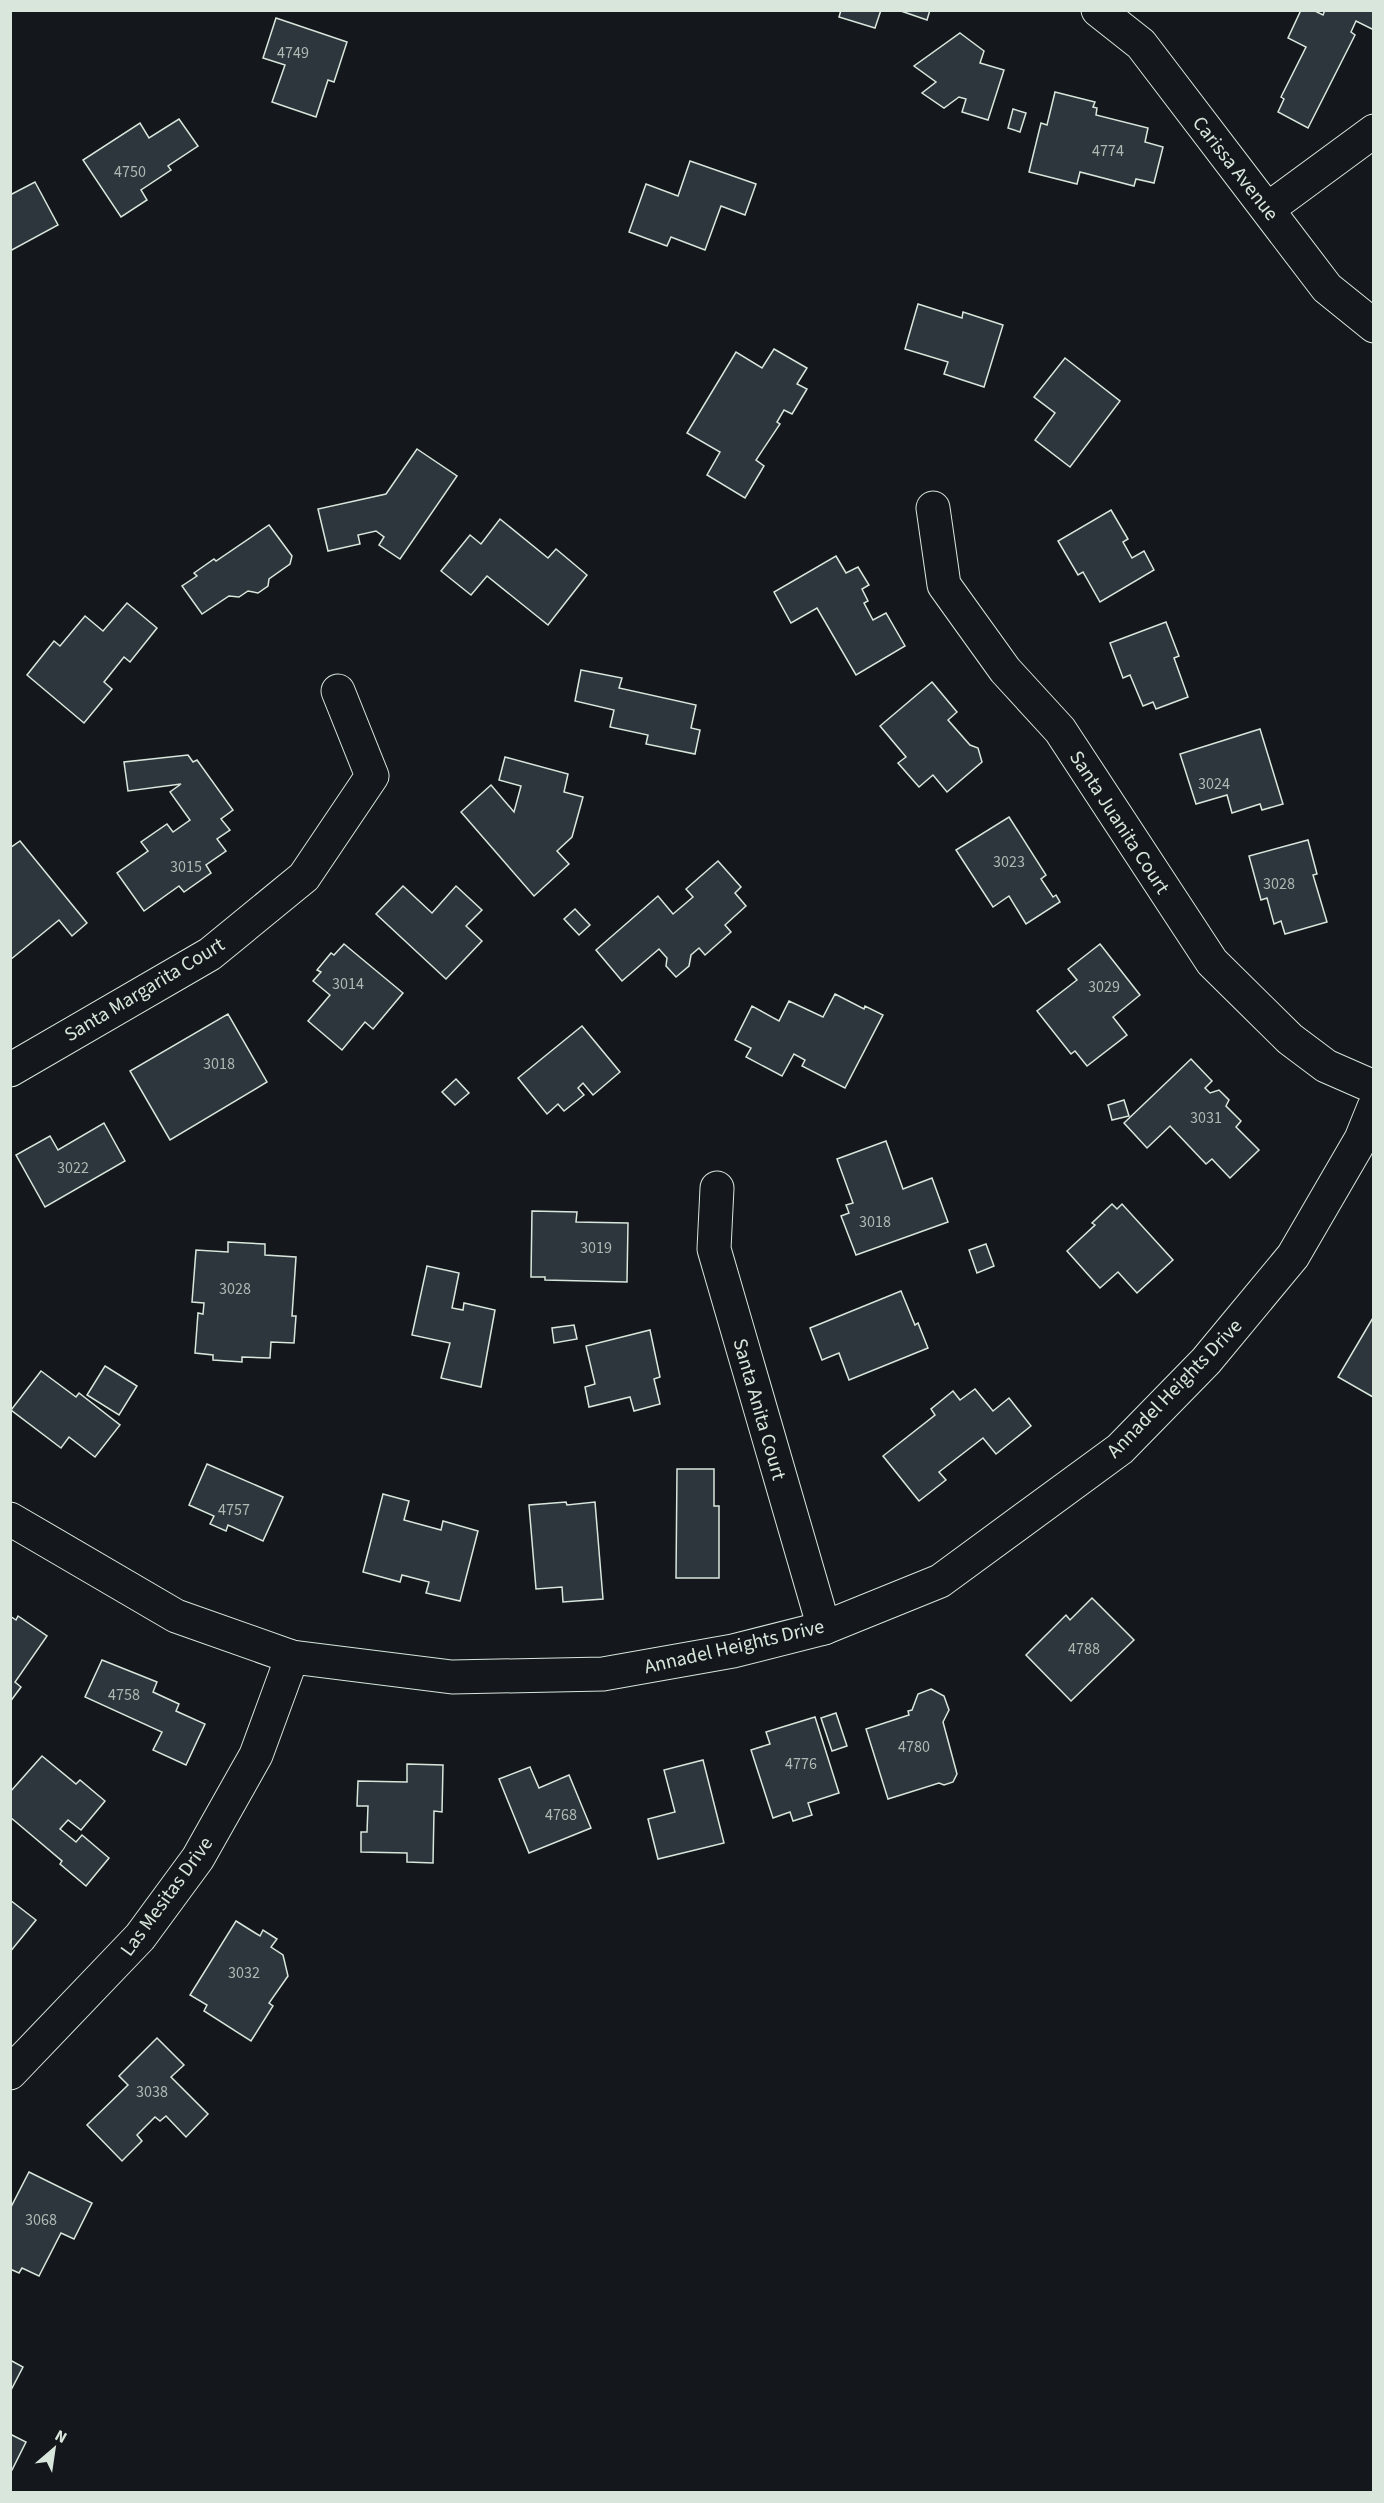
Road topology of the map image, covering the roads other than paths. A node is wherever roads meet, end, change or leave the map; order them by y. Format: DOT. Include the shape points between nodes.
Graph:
graph roads {
  1 [pos="1098,10"];
  2 [pos="1374,131"];
  3 [pos="1269,209"];
  4 [pos="1374,326"];
  5 [pos="933,508"];
  6 [pos="338,691"];
  7 [pos="10,1070"];
  8 [pos="1374,1088"];
  9 [pos="1374,1107"];
  10 [pos="1367,1142"];
  11 [pos="717,1188"];
  12 [pos="10,1519"];
  13 [pos="824,1628"];
  14 [pos="292,1657"];
  15 [pos="10,2073"];
  1 -- 3 [label="street, Carissa Avenue" via="1141,44"];
  2 -- 3 [label="street"];
  3 -- 4 [label="street, Carissa Avenue" via="1327,288"];
  5 -- 8 [label="street, Santa Juanita Court" via="944,585 1005,670 1060,729 1212,962 1290,1039 1326,1066"];
  6 -- 7 [label="street, Santa Margarita Court" via="372,776 303,877 210,954"];
  9 -- 10 [label="street, Annadel Heights Drive"];
  10 -- 13 [label="street, Annadel Heights Drive" via="1293,1256 1206,1361 1120,1449 940,1581"];
  11 -- 13 [label="street, Santa Anita Court" via="714,1249"];
  12 -- 14 [label="street, Annadel Heights Drive" via="176,1616"];
  13 -- 14 [label="street, Annadel Heights Drive" via="733,1651 603,1674 452,1677"];
  14 -- 15 [label="street, Las Mesitas Drive" via="256,1755 198,1858 140,1937"];
}
